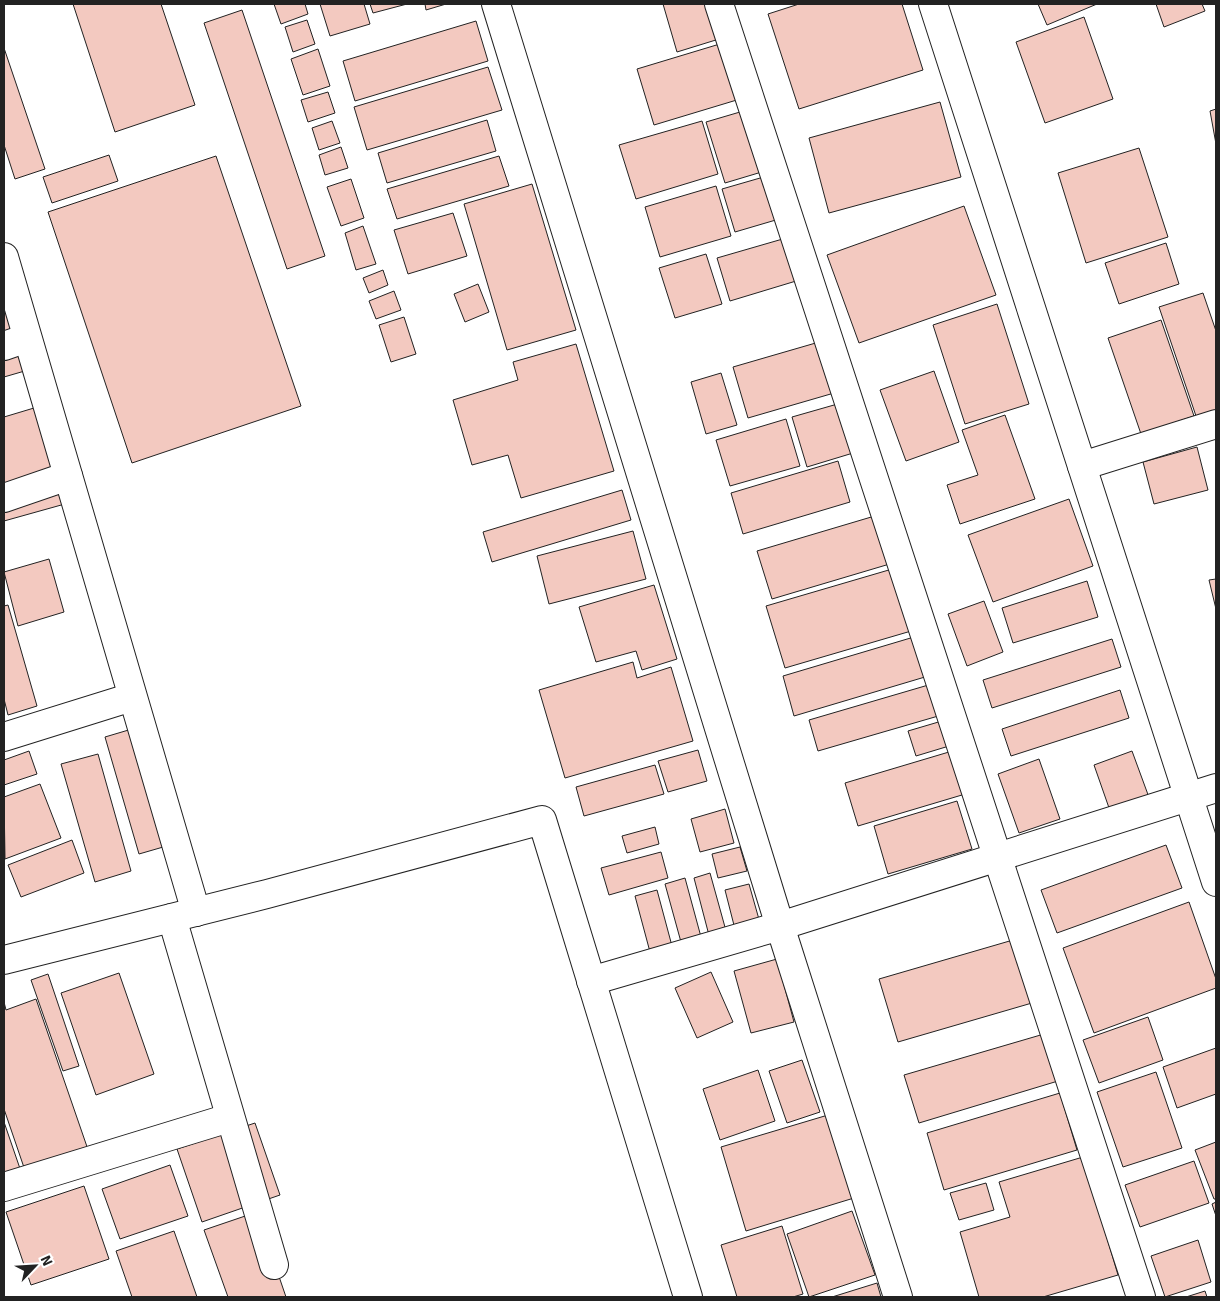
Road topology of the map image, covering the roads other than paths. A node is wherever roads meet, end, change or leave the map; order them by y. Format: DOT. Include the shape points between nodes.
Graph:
graph roads {
  1 [pos="496,4"];
  2 [pos="719,4"];
  3 [pos="933,4"];
  4 [pos="4,258"];
  5 [pos="16,342"];
  6 [pos="1216,424"];
  7 [pos="1082,466"];
  8 [pos="68,476"];
  9 [pos="4,498"];
  10 [pos="132,697"];
  11 [pos="4,737"];
  12 [pos="1216,788"];
  13 [pos="1189,797"];
  14 [pos="996,858"];
  15 [pos="1216,882"];
  16 [pos="184,915"];
  17 [pos="780,926"];
  18 [pos="4,960"];
  19 [pos="592,981"];
  20 [pos="230,1118"];
  21 [pos="4,1187"];
  22 [pos="274,1265"];
  23 [pos="688,1297"];
  24 [pos="898,1297"];
  25 [pos="1141,1297"];
  1 -- 17 [label="street"];
  2 -- 14 [label="street"];
  3 -- 7 [label="street"];
  4 -- 5 [label="street"];
  5 -- 8 [label="street"];
  6 -- 7 [label="street"];
  7 -- 13 [label="street"];
  8 -- 9 [label="street"];
  8 -- 10 [label="street"];
  10 -- 11 [label="street"];
  10 -- 16 [label="street"];
  12 -- 13 [label="street"];
  13 -- 14 [label="street"];
  13 -- 15 [label="street"];
  14 -- 17 [label="street"];
  14 -- 25 [label="street"];
  16 -- 18 [label="street"];
  16 -- 19 [label="street" via="542,820"];
  16 -- 20 [label="street"];
  17 -- 19 [label="street"];
  17 -- 24 [label="street"];
  19 -- 23 [label="street"];
  20 -- 21 [label="street"];
  20 -- 22 [label="street"];
}
